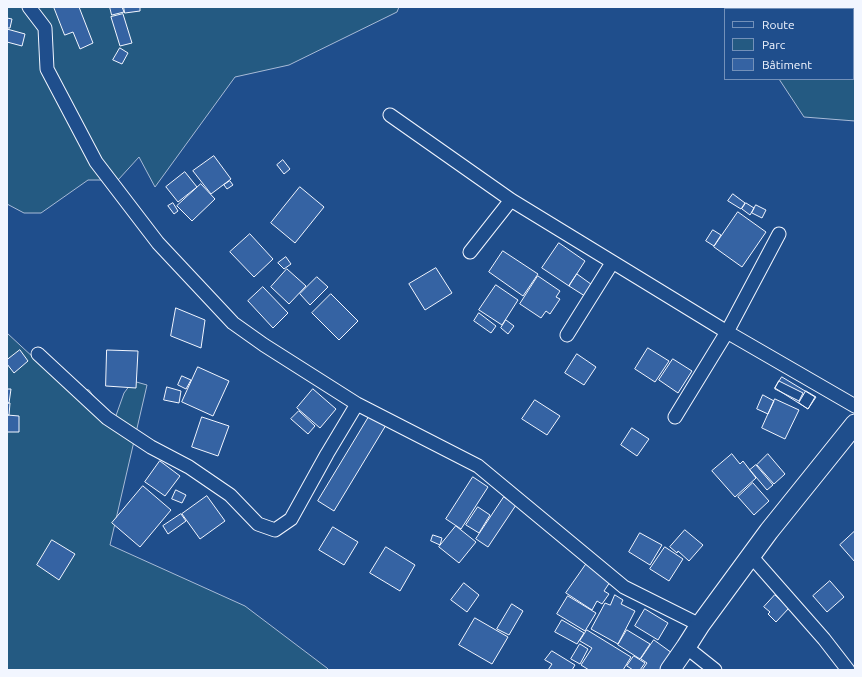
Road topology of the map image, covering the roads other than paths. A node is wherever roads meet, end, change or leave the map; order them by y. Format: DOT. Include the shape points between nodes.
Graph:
graph roads {
  1 [pos="29,7"];
  2 [pos="390,115"];
  3 [pos="511,200"];
  4 [pos="779,234"];
  5 [pos="470,252"];
  6 [pos="612,263"];
  7 [pos="727,332"];
  8 [pos="567,335"];
  9 [pos="38,354"];
  10 [pos="357,404"];
  11 [pos="855,406"];
  12 [pos="674,417"];
  13 [pos="855,424"];
  14 [pos="751,556"];
  15 [pos="700,625"];
  16 [pos="686,648"];
  17 [pos="670,670"];
  18 [pos="715,670"];
  19 [pos="848,670"];
  1 -- 10 [label="street" via="45,28 47,69 96,162 158,243 233,323"];
  2 -- 3 [label="street"];
  3 -- 5 [label="street"];
  3 -- 6 [label="street"];
  4 -- 7 [label="street"];
  6 -- 7 [label="street"];
  6 -- 8 [label="street"];
  7 -- 11 [label="street"];
  7 -- 12 [label="street"];
  9 -- 10 [label="street" via="107,418 151,447 189,467 230,495 258,524 275,530 291,519"];
  10 -- 15 [label="street" via="478,466 624,587"];
  13 -- 14 [label="main road"];
  14 -- 15 [label="main road"];
  14 -- 19 [label="street"];
  15 -- 16 [label="main road"];
  16 -- 17 [label="main road"];
  16 -- 18 [label="street"];
}
